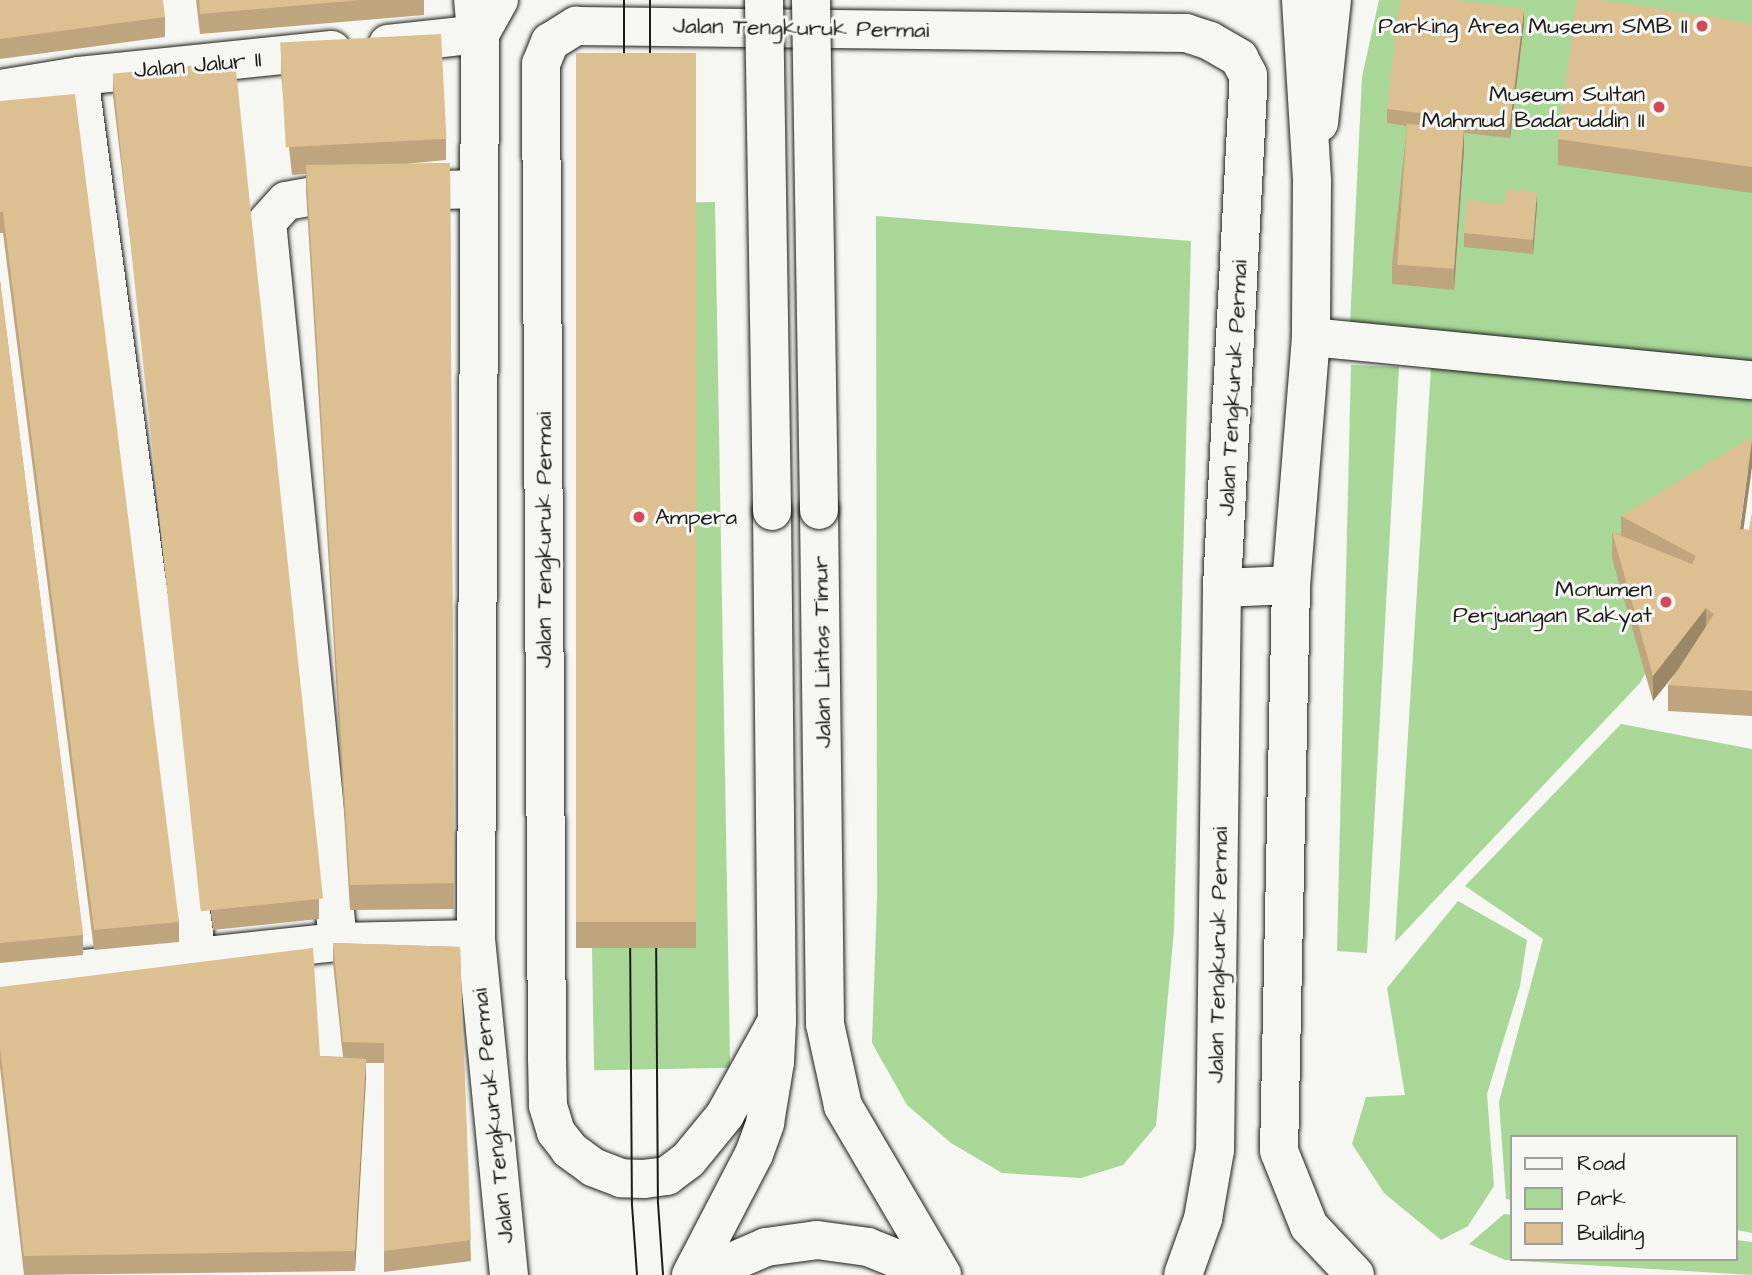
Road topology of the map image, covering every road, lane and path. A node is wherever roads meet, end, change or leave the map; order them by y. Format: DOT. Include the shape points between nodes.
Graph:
graph roads {
  1 [pos="499,0"];
  2 [pos="764,0"];
  3 [pos="811,0"];
  4 [pos="1301,0"];
  5 [pos="1332,0"];
  6 [pos="477,17"];
  7 [pos="79,76"];
  8 [pos="0,89"];
  9 [pos="1312,182"];
  10 [pos="479,189"];
  11 [pos="1311,337"];
  12 [pos="1752,380"];
  13 [pos="1290,584"];
  14 [pos="1222,588"];
  15 [pos="476,939"];
  16 [pos="338,942"];
  17 [pos="197,956"];
  18 [pos="0,978"];
  19 [pos="777,1021"];
  20 [pos="495,1131"];
  21 [pos="556,1132"];
  22 [pos="509,1275"];
  23 [pos="691,1275"];
  24 [pos="710,1275"];
  25 [pos="926,1275"];
  26 [pos="942,1275"];
  27 [pos="1183,1275"];
  28 [pos="1355,1275"];
  1 -- 6 [label="main road"];
  2 -- 19 [label="main road, Jalan Lintas Timur, bridge"];
  3 -- 26 [label="main road, Jalan Lintas Timur, bridge" via="825,1024 843,1106"];
  4 -- 9 [label="main road"];
  5 -- 9 [label="main road"];
  6 -- 7 [label="main road, Jalan Jalur II"];
  6 -- 10 [label="main road, Jalan Tengkuruk Permai"];
  7 -- 8 [label="main road, Jalan Jalur II"];
  7 -- 17 [label="main road"];
  9 -- 11 [label="main road"];
  10 -- 15 [label="main road, Jalan Tengkuruk Permai"];
  10 -- 16 [label="main road" via="330,193 286,201 267,222"];
  11 -- 12 [label="main road"];
  11 -- 13 [label="main road"];
  13 -- 14 [label="main road"];
  13 -- 28 [label="main road" via="1279,1151 1309,1226"];
  14 -- 21 [label="main road, Jalan Tengkuruk Permai" via="1248,90 1248,75 1238,58 1186,33 576,26 550,41 541,64 541,106 547,1059 548,1105"];
  14 -- 27 [label="main road, Jalan Tengkuruk Permai" via="1215,1150 1203,1219"];
  15 -- 16 [label="main road"];
  15 -- 20 [label="main road, Jalan Tengkuruk Permai"];
  16 -- 17 [label="main road"];
  17 -- 18 [label="main road"];
  19 -- 21 [label="main road, Jalan Tengkuruk Permai" via="724,1115 688,1160 667,1176 621,1178 593,1167"];
  19 -- 23 [label="main road, Jalan Lintas Timur" via="765,1123 737,1189"];
  20 -- 21 [label="main road"];
  20 -- 22 [label="main road, Jalan Tengkuruk Permai"];
  24 -- 25 [label="main road" via="766,1247 817,1240 868,1247"];
}
